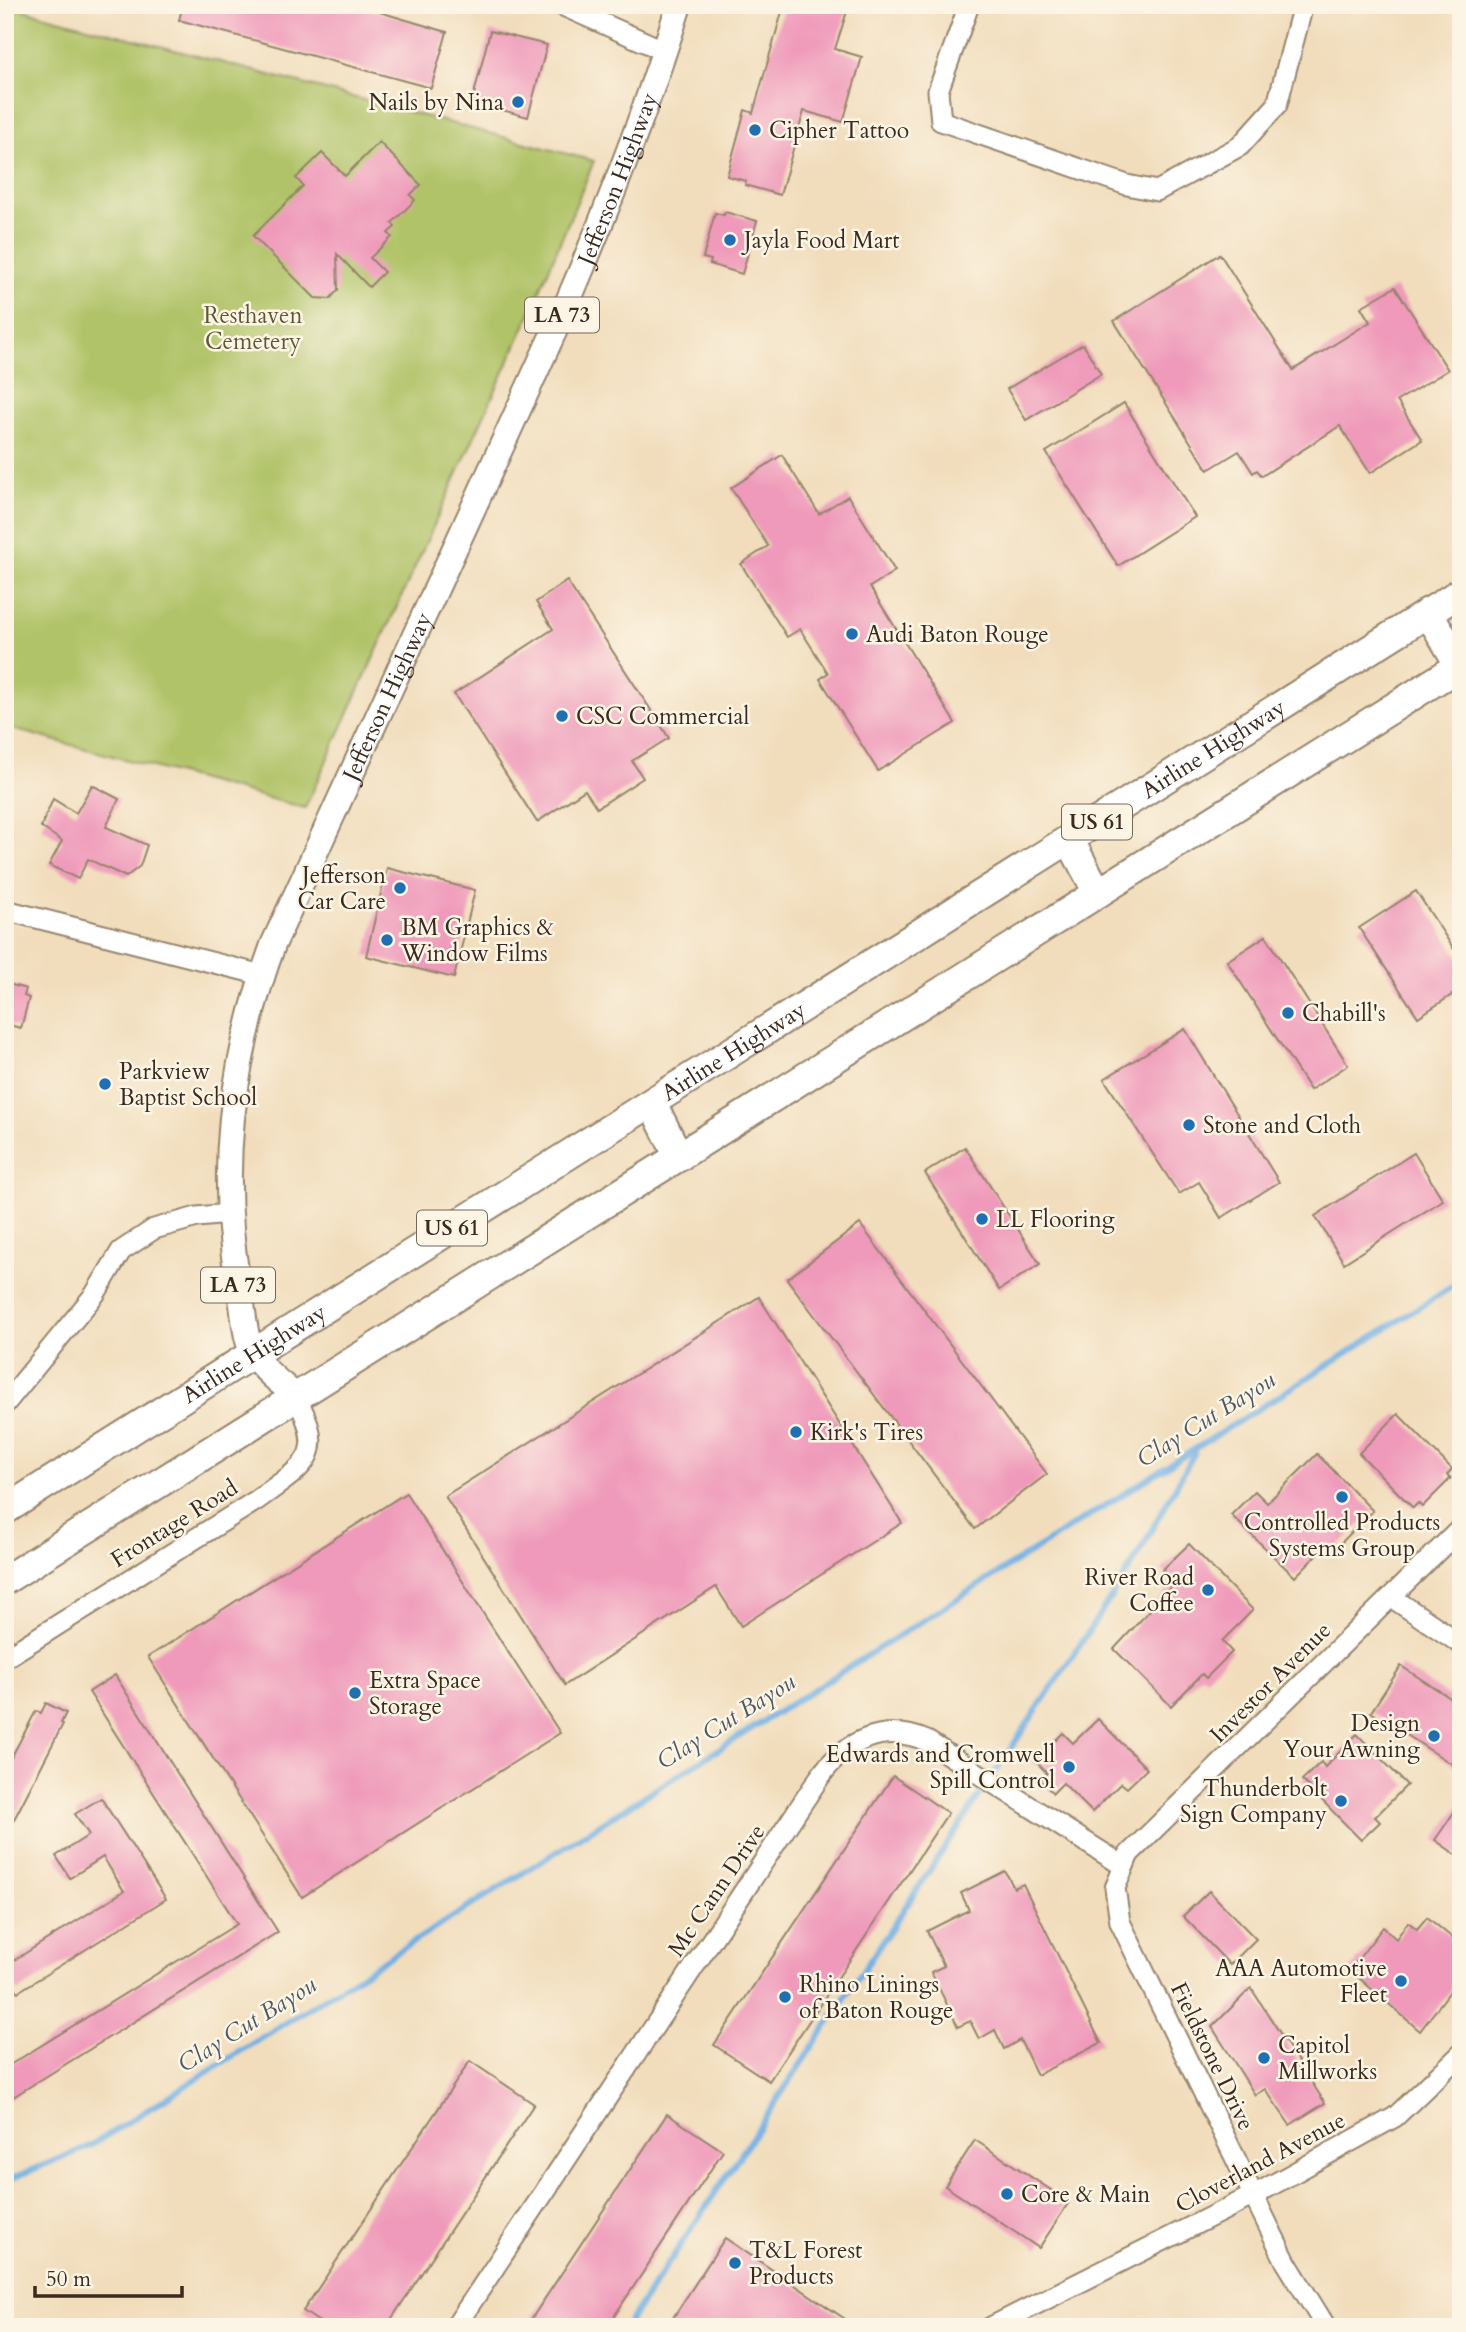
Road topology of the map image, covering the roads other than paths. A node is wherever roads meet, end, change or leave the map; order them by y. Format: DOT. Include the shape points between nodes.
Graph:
graph roads {
  1 [pos="561,5"];
  2 [pos="679,5"];
  3 [pos="969,5"];
  4 [pos="1303,5"];
  5 [pos="664,51"];
  6 [pos="1461,592"];
  7 [pos="1428,612"];
  8 [pos="1460,665"];
  9 [pos="1069,839"];
  10 [pos="1098,893"];
  11 [pos="5,910"];
  12 [pos="262,975"];
  13 [pos="652,1102"];
  14 [pos="679,1157"];
  15 [pos="229,1214"];
  16 [pos="253,1354"];
  17 [pos="296,1397"];
  18 [pos="5,1404"];
  19 [pos="5,1510"];
  20 [pos="1461,1528"];
  21 [pos="5,1580"];
  22 [pos="1391,1597"];
  23 [pos="1461,1644"];
  24 [pos="5,1658"];
  25 [pos="1120,1870"];
  26 [pos="1461,2054"];
  27 [pos="1254,2195"];
  28 [pos="455,2327"];
  29 [pos="991,2327"];
  30 [pos="1326,2327"];
  1 -- 5 [label="street"];
  2 -- 5 [label="main road, Jefferson Highway / LA 73"];
  3 -- 4 [label="street" via="938,91 941,121 1127,185 1157,191 1240,146 1277,106"];
  5 -- 12 [label="main road, Jefferson Highway / LA 73" via="569,299"];
  6 -- 7 [label="highway, Airline Highway / US 61"];
  7 -- 8 [label="highway"];
  7 -- 9 [label="highway, Airline Highway / US 61"];
  8 -- 10 [label="highway, US 61"];
  9 -- 10 [label="highway"];
  9 -- 13 [label="highway, Airline Highway / US 61"];
  10 -- 14 [label="highway, US 61"];
  11 -- 12 [label="street"];
  12 -- 15 [label="main road, Jefferson Highway / LA 73" via="231,1104"];
  13 -- 14 [label="highway"];
  13 -- 16 [label="highway, Airline Highway / US 61"];
  14 -- 17 [label="highway, US 61"];
  15 -- 16 [label="main road, Jefferson Highway / LA 73" via="232,1255"];
  15 -- 18 [label="street" via="155,1229 121,1251 95,1294"];
  16 -- 17 [label="main road"];
  16 -- 19 [label="highway, Airline Highway / US 61"];
  17 -- 21 [label="highway, US 61"];
  17 -- 24 [label="street, Frontage Road" via="313,1437 311,1451 292,1475"];
  20 -- 22 [label="street, Investor Avenue"];
  22 -- 23 [label="street"];
  22 -- 25 [label="street, Investor Avenue" via="1129,1854"];
  25 -- 27 [label="street, Fieldstone Drive" via="1115,1901 1120,1922"];
  25 -- 28 [label="street, Mc Cann Drive" via="927,1741 897,1734 852,1743 830,1762"];
  26 -- 27 [label="street, Cloverland Avenue" via="1395,2117"];
  27 -- 29 [label="street, Cloverland Avenue"];
  27 -- 30 [label="street, Fieldstone Drive" via="1286,2262"];
}
